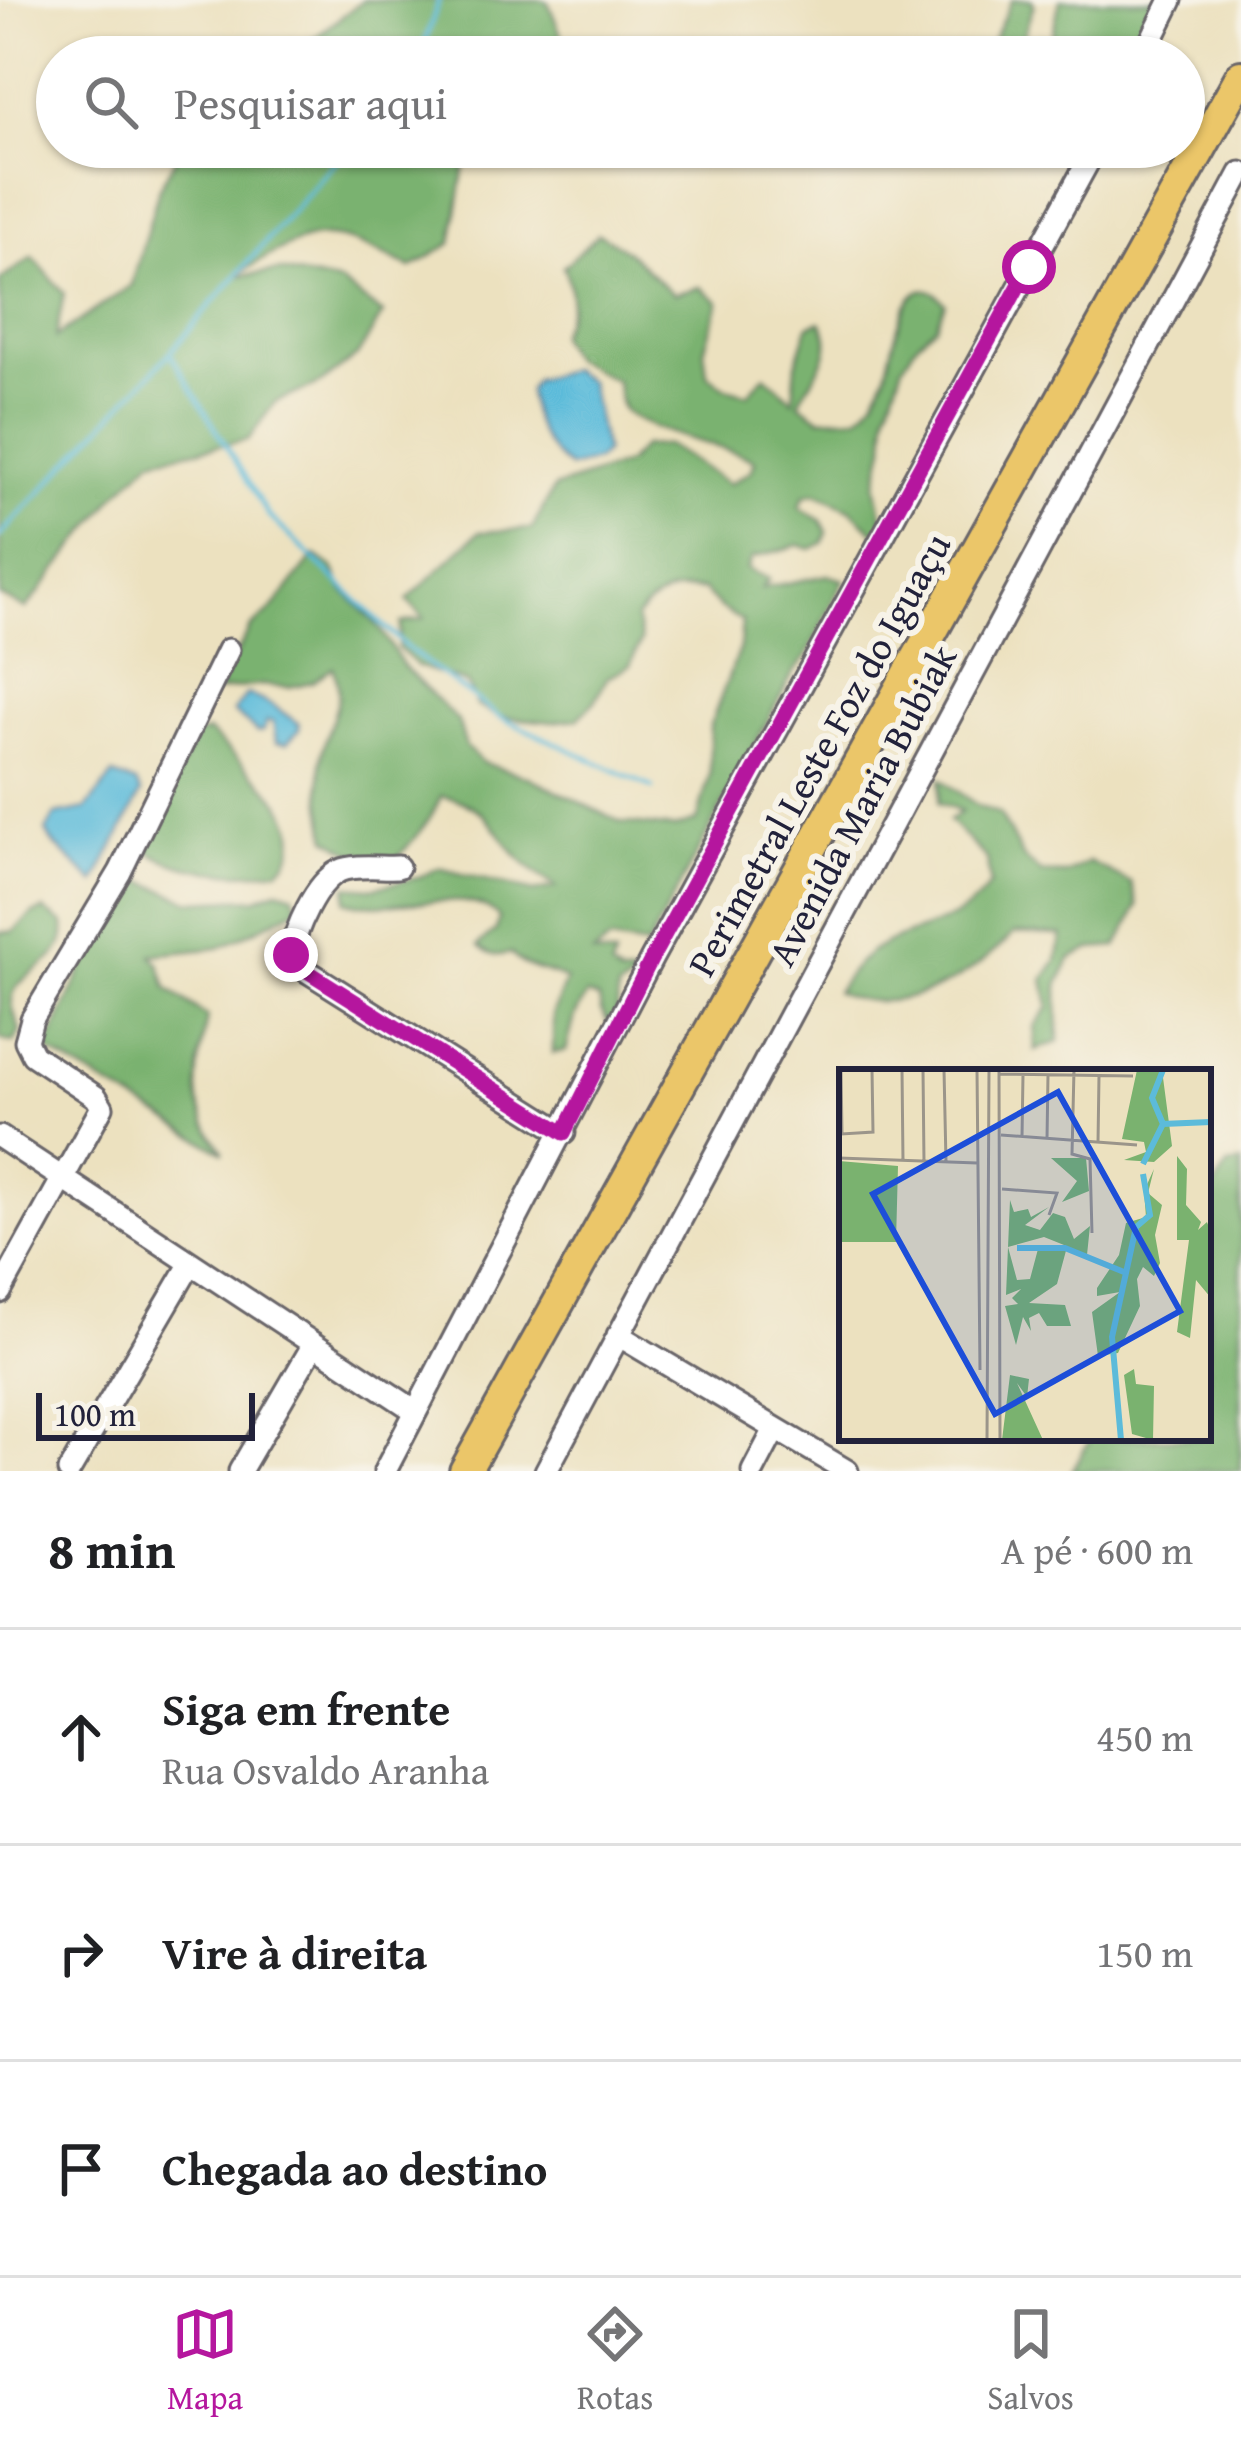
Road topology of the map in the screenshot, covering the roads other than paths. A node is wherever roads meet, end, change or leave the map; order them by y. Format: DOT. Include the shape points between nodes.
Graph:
graph roads {
  1 [pos="1171,0"];
  2 [pos="1153,36"];
  3 [pos="1241,76"];
  4 [pos="1205,141"];
  5 [pos="1085,168"];
  6 [pos="1190,168"];
  7 [pos="1241,172"];
  8 [pos="228,650"];
  9 [pos="398,867"];
  10 [pos="564,1133"];
  11 [pos="0,1137"];
  12 [pos="65,1178"];
  13 [pos="191,1263"];
  14 [pos="0,1292"];
  15 [pos="618,1335"];
  16 [pos="314,1345"];
  17 [pos="414,1410"];
  18 [pos="775,1429"];
  19 [pos="69,1471"];
  20 [pos="240,1471"];
  21 [pos="385,1471"];
  22 [pos="465,1471"];
  23 [pos="546,1471"];
  24 [pos="753,1471"];
  25 [pos="847,1471"];
  1 -- 2 [label="street"];
  3 -- 4 [label="highway, Perimetral Leste Foz do Iguaçu"];
  5 -- 10 [label="street"];
  6 -- 22 [label="highway, Perimetral Leste Foz do Iguaçu"];
  7 -- 15 [label="street, Avenida Maria Bubiak"];
  8 -- 12 [label="street" via="119,872 27,1035 34,1055 102,1107"];
  9 -- 10 [label="street" via="335,874 291,955"];
  10 -- 17 [label="street"];
  11 -- 12 [label="street"];
  12 -- 13 [label="street"];
  12 -- 14 [label="street"];
  13 -- 16 [label="street"];
  13 -- 19 [label="street"];
  15 -- 18 [label="street"];
  15 -- 23 [label="street, Avenida Maria Bubiak"];
  16 -- 17 [label="street"];
  16 -- 20 [label="street"];
  17 -- 21 [label="street"];
  18 -- 24 [label="street"];
  18 -- 25 [label="street"];
}
